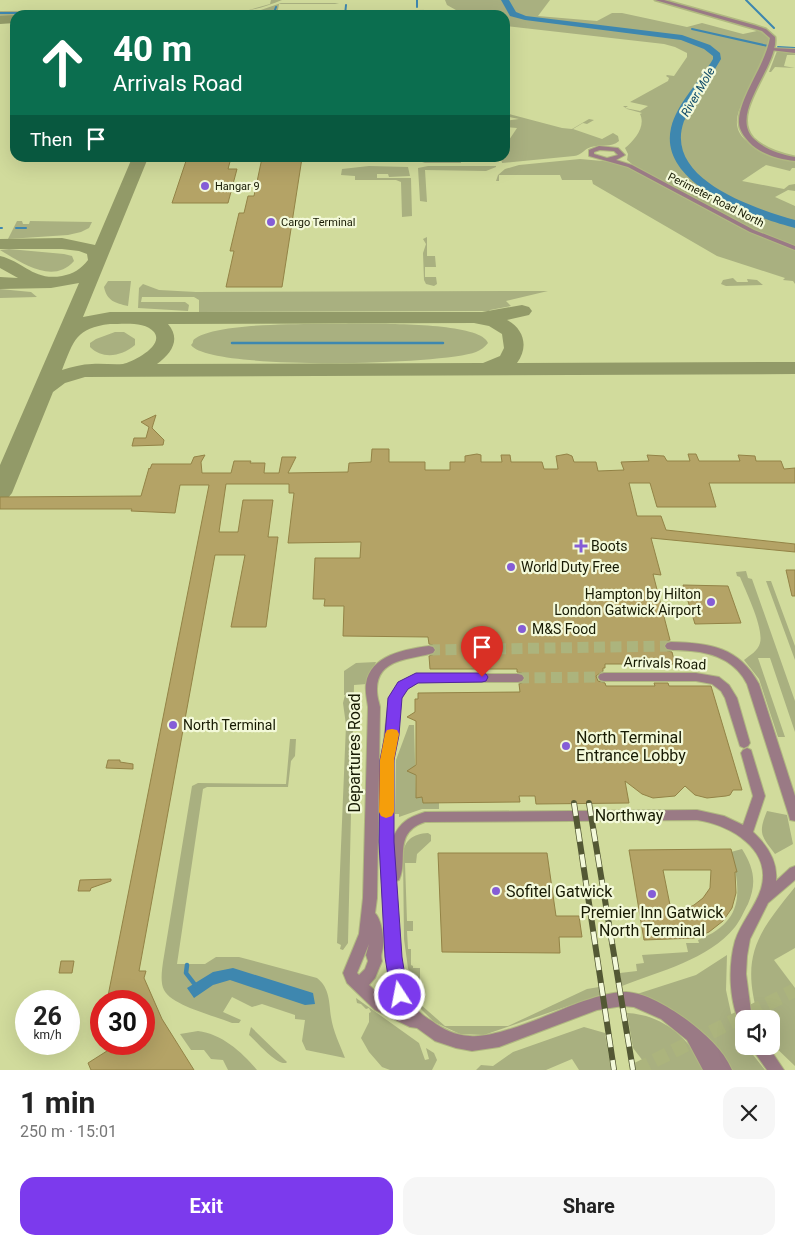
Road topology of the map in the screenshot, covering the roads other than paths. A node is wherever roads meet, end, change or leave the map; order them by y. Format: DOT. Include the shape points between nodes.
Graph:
graph roads {
  1 [pos="658,0"];
  2 [pos="772,49"];
  3 [pos="795,52"];
  4 [pos="622,154"];
  5 [pos="604,159"];
  6 [pos="795,159"];
  7 [pos="630,166"];
  8 [pos="795,248"];
  9 [pos="671,646"];
  10 [pos="429,650"];
  11 [pos="604,677"];
  12 [pos="518,678"];
  13 [pos="795,816"];
  14 [pos="746,834"];
  15 [pos="795,872"];
  16 [pos="764,900"];
  17 [pos="392,920"];
  18 [pos="364,951"];
  19 [pos="359,985"];
  20 [pos="744,1010"];
  21 [pos="427,1028"];
  22 [pos="691,1033"];
  23 [pos="765,1055"];
  24 [pos="711,1070"];
  25 [pos="724,1070"];
  26 [pos="776,1070"];
  1 -- 2 [label="street" via="759,28 773,38"];
  2 -- 3 [label="street"];
  2 -- 6 [label="street" via="745,107 742,127 747,138 759,147"];
  4 -- 5 [label="street" via="617,158"];
  4 -- 5 [label="street" via="609,148 591,151 593,156"];
  4 -- 7 [label="street, Perimeter Road North"];
  5 -- 7 [label="street, Perimeter Road North"];
  7 -- 8 [label="street, Perimeter Road North" via="752,231"];
  9 -- 13 [label="street" via="713,650 746,670"];
  10 -- 18 [label="street, Departures Road" via="389,660 380,666 371,688 374,707 370,896 376,945"];
  11 -- 14 [label="street, Arrivals Road" via="696,677 715,680 725,688 759,796"];
  12 -- 17 [label="street" via="416,678 396,695 387,764 386,842"];
  14 -- 16 [label="street, Northway" via="760,849 770,870"];
  14 -- 17 [label="street, Northway" via="722,820 697,815 448,816 419,819 405,828 396,843"];
  15 -- 16 [label="street"];
  16 -- 20 [label="street, Northway" via="745,933 739,955 738,986"];
  17 -- 21 [label="street" via="400,995 409,1012"];
  18 -- 19 [label="street" via="350,971"];
  18 -- 19 [label="street" via="376,961"];
  19 -- 21 [label="street" via="383,1007"];
  21 -- 22 [label="street" via="456,1042 487,1043 597,1003 624,999 658,1010"];
  22 -- 24 [label="street"];
  22 -- 25 [label="street" via="713,1052"];
  23 -- 26 [label="street"];
}
